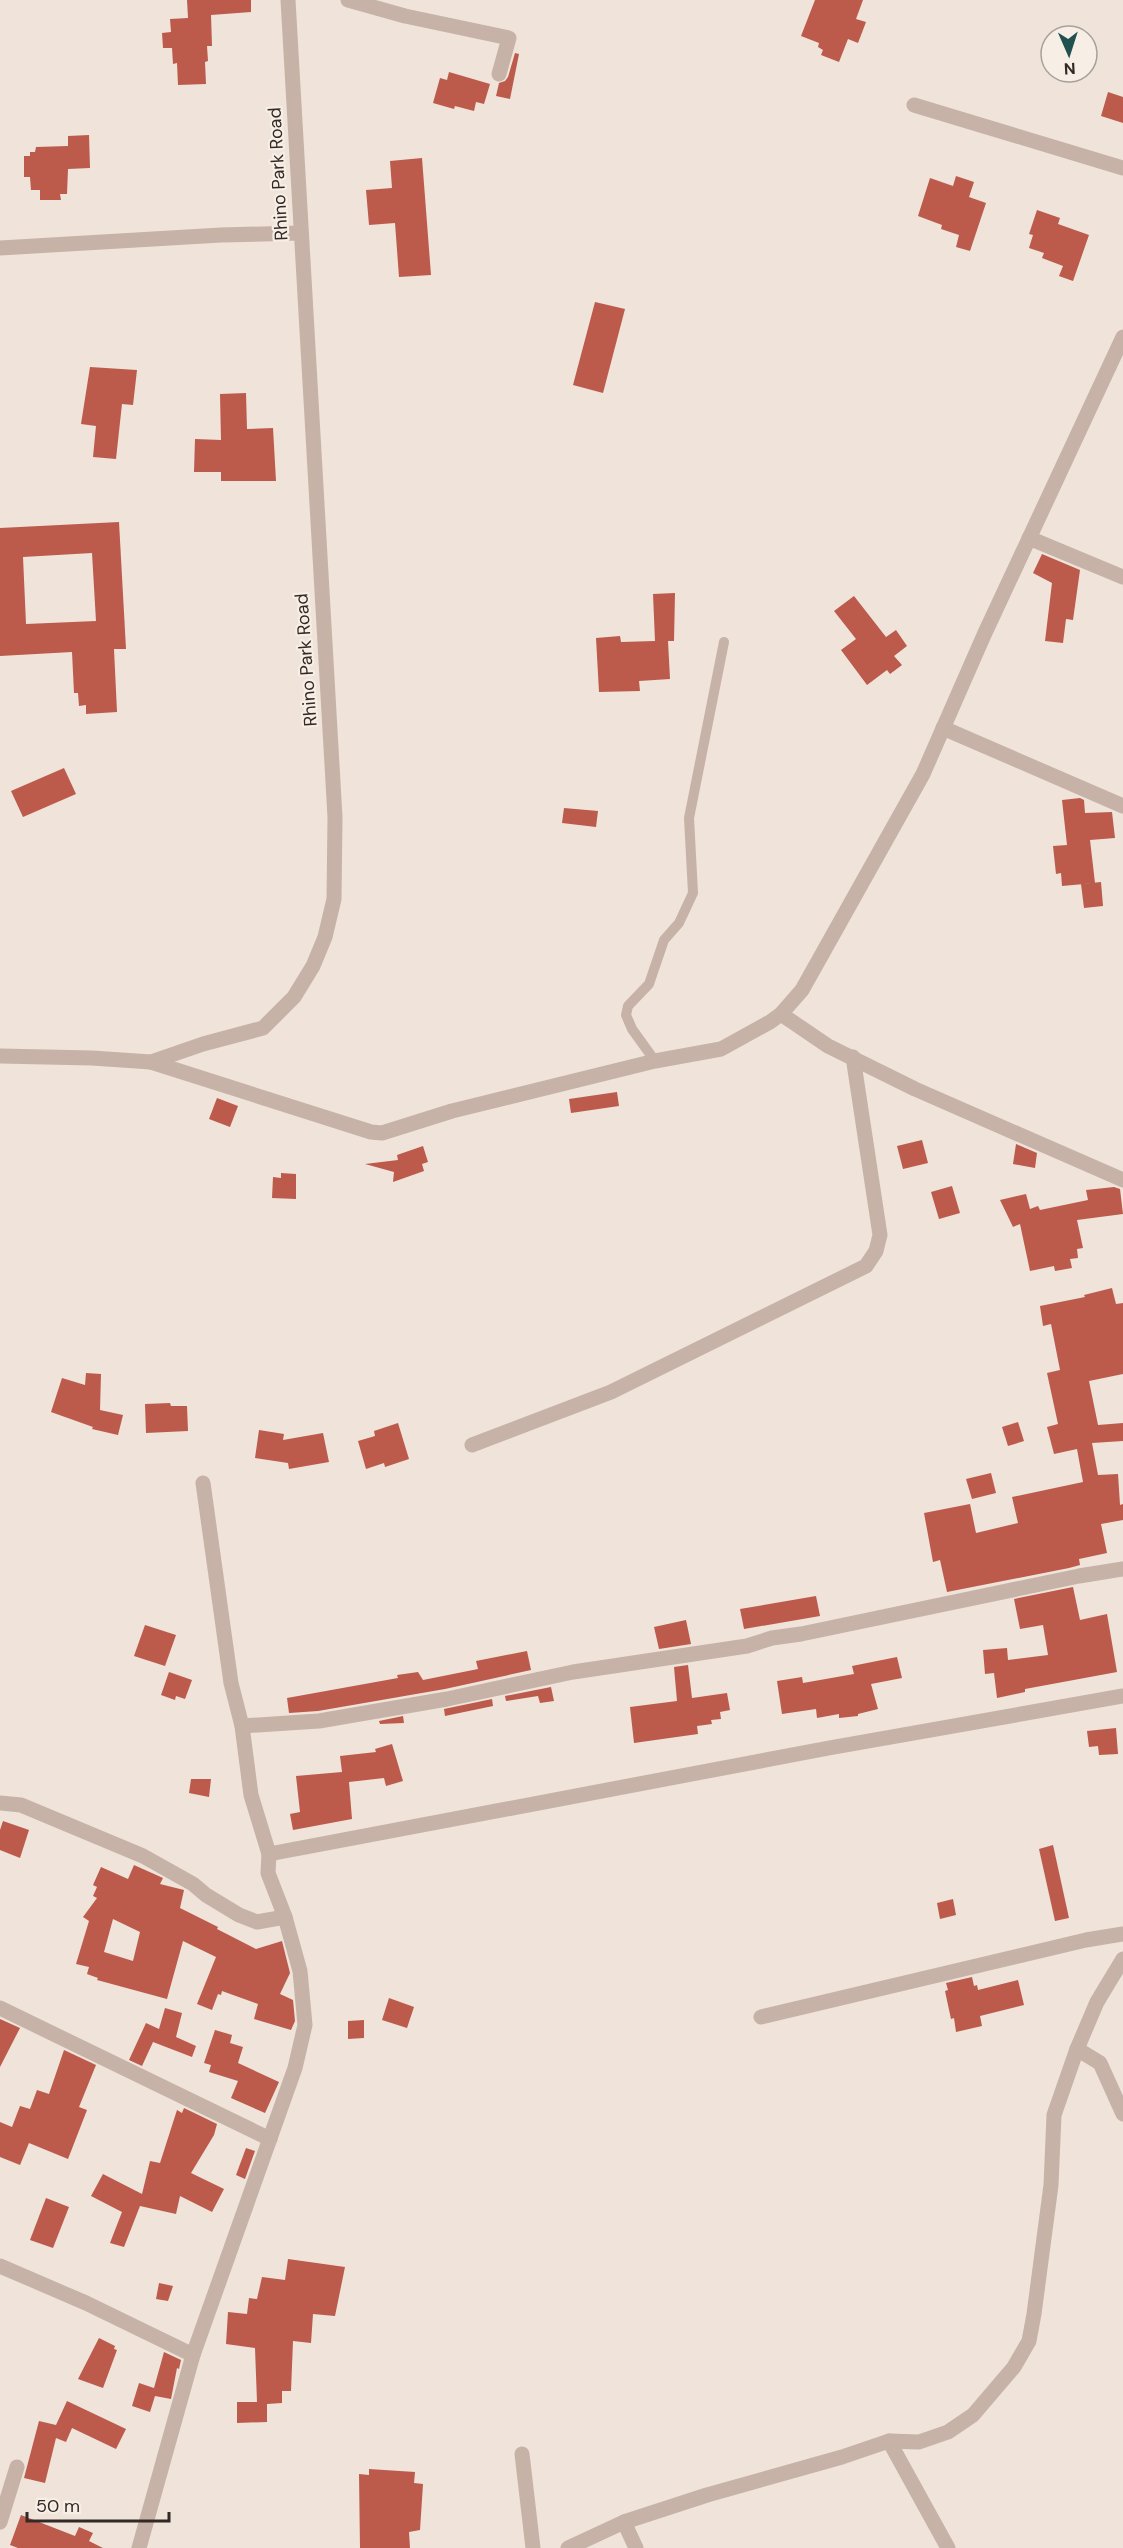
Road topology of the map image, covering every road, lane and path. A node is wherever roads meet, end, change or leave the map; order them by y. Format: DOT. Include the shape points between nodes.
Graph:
graph roads {
  1 [pos="288,0"];
  2 [pos="348,0"];
  3 [pos="499,74"];
  4 [pos="914,105"];
  5 [pos="1123,168"];
  6 [pos="301,233"];
  7 [pos="0,248"];
  8 [pos="1123,337"];
  9 [pos="1029,538"];
  10 [pos="1123,578"];
  11 [pos="724,642"];
  12 [pos="943,728"];
  13 [pos="1123,806"];
  14 [pos="781,1014"];
  15 [pos="0,1056"];
  16 [pos="853,1057"];
  17 [pos="655,1061"];
  18 [pos="151,1062"];
  19 [pos="1123,1180"];
  20 [pos="472,1445"];
  21 [pos="203,1483"];
  22 [pos="1123,1569"];
  23 [pos="1123,1696"];
  24 [pos="242,1726"];
  25 [pos="0,1803"];
  26 [pos="269,1854"];
  27 [pos="285,1917"];
  28 [pos="1123,1934"];
  29 [pos="1123,1959"];
  30 [pos="0,2008"];
  31 [pos="761,2017"];
  32 [pos="1077,2049"];
  33 [pos="1123,2114"];
  34 [pos="270,2139"];
  35 [pos="0,2266"];
  36 [pos="193,2355"];
  37 [pos="889,2441"];
  38 [pos="522,2454"];
  39 [pos="17,2468"];
  40 [pos="0,2522"];
  41 [pos="624,2523"];
  42 [pos="139,2548"];
  43 [pos="533,2548"];
  44 [pos="568,2548"];
  45 [pos="636,2548"];
  46 [pos="948,2548"];
  1 -- 6 [label="street, Rhino Park Road"];
  2 -- 3 [label="street" via="509,38"];
  4 -- 5 [label="street"];
  6 -- 7 [label="street"];
  6 -- 18 [label="street, Rhino Park Road" via="335,817 334,899 313,966 280,1013 262,1028"];
  8 -- 9 [label="street"];
  9 -- 10 [label="street"];
  9 -- 12 [label="street"];
  11 -- 17 [label="lane" via="689,818 693,893 679,923 664,940 649,984 628,1006 626,1015"];
  12 -- 13 [label="street"];
  12 -- 14 [label="street" via="923,774 802,990"];
  14 -- 16 [label="street" via="828,1046"];
  14 -- 17 [label="street" via="721,1049"];
  15 -- 18 [label="street, Rhino Park Road"];
  16 -- 19 [label="street" via="915,1089"];
  16 -- 20 [label="street" via="880,1235 866,1266 611,1392"];
  17 -- 18 [label="street" via="452,1111 382,1133"];
  21 -- 24 [label="street" via="231,1683"];
  22 -- 24 [label="street" via="747,1646 573,1672 319,1721"];
  23 -- 26 [label="street"];
  24 -- 26 [label="street" via="251,1795"];
  25 -- 27 [label="street" via="21,1805 143,1857 256,1922"];
  26 -- 27 [label="street" via="268,1873"];
  27 -- 34 [label="street" via="300,1971 305,2025 295,2068"];
  28 -- 31 [label="street"];
  29 -- 32 [label="street" via="1097,2002"];
  30 -- 34 [label="street"];
  32 -- 33 [label="street" via="1100,2063"];
  32 -- 37 [label="street" via="1054,2115 1051,2185 1029,2341 1023,2354 973,2415 956,2427 919,2442"];
  34 -- 36 [label="street"];
  35 -- 36 [label="street"];
  36 -- 42 [label="street"];
  37 -- 41 [label="street"];
  37 -- 46 [label="street"];
  38 -- 43 [label="street"];
  39 -- 40 [label="street"];
  41 -- 44 [label="street"];
  41 -- 45 [label="street"];
}
